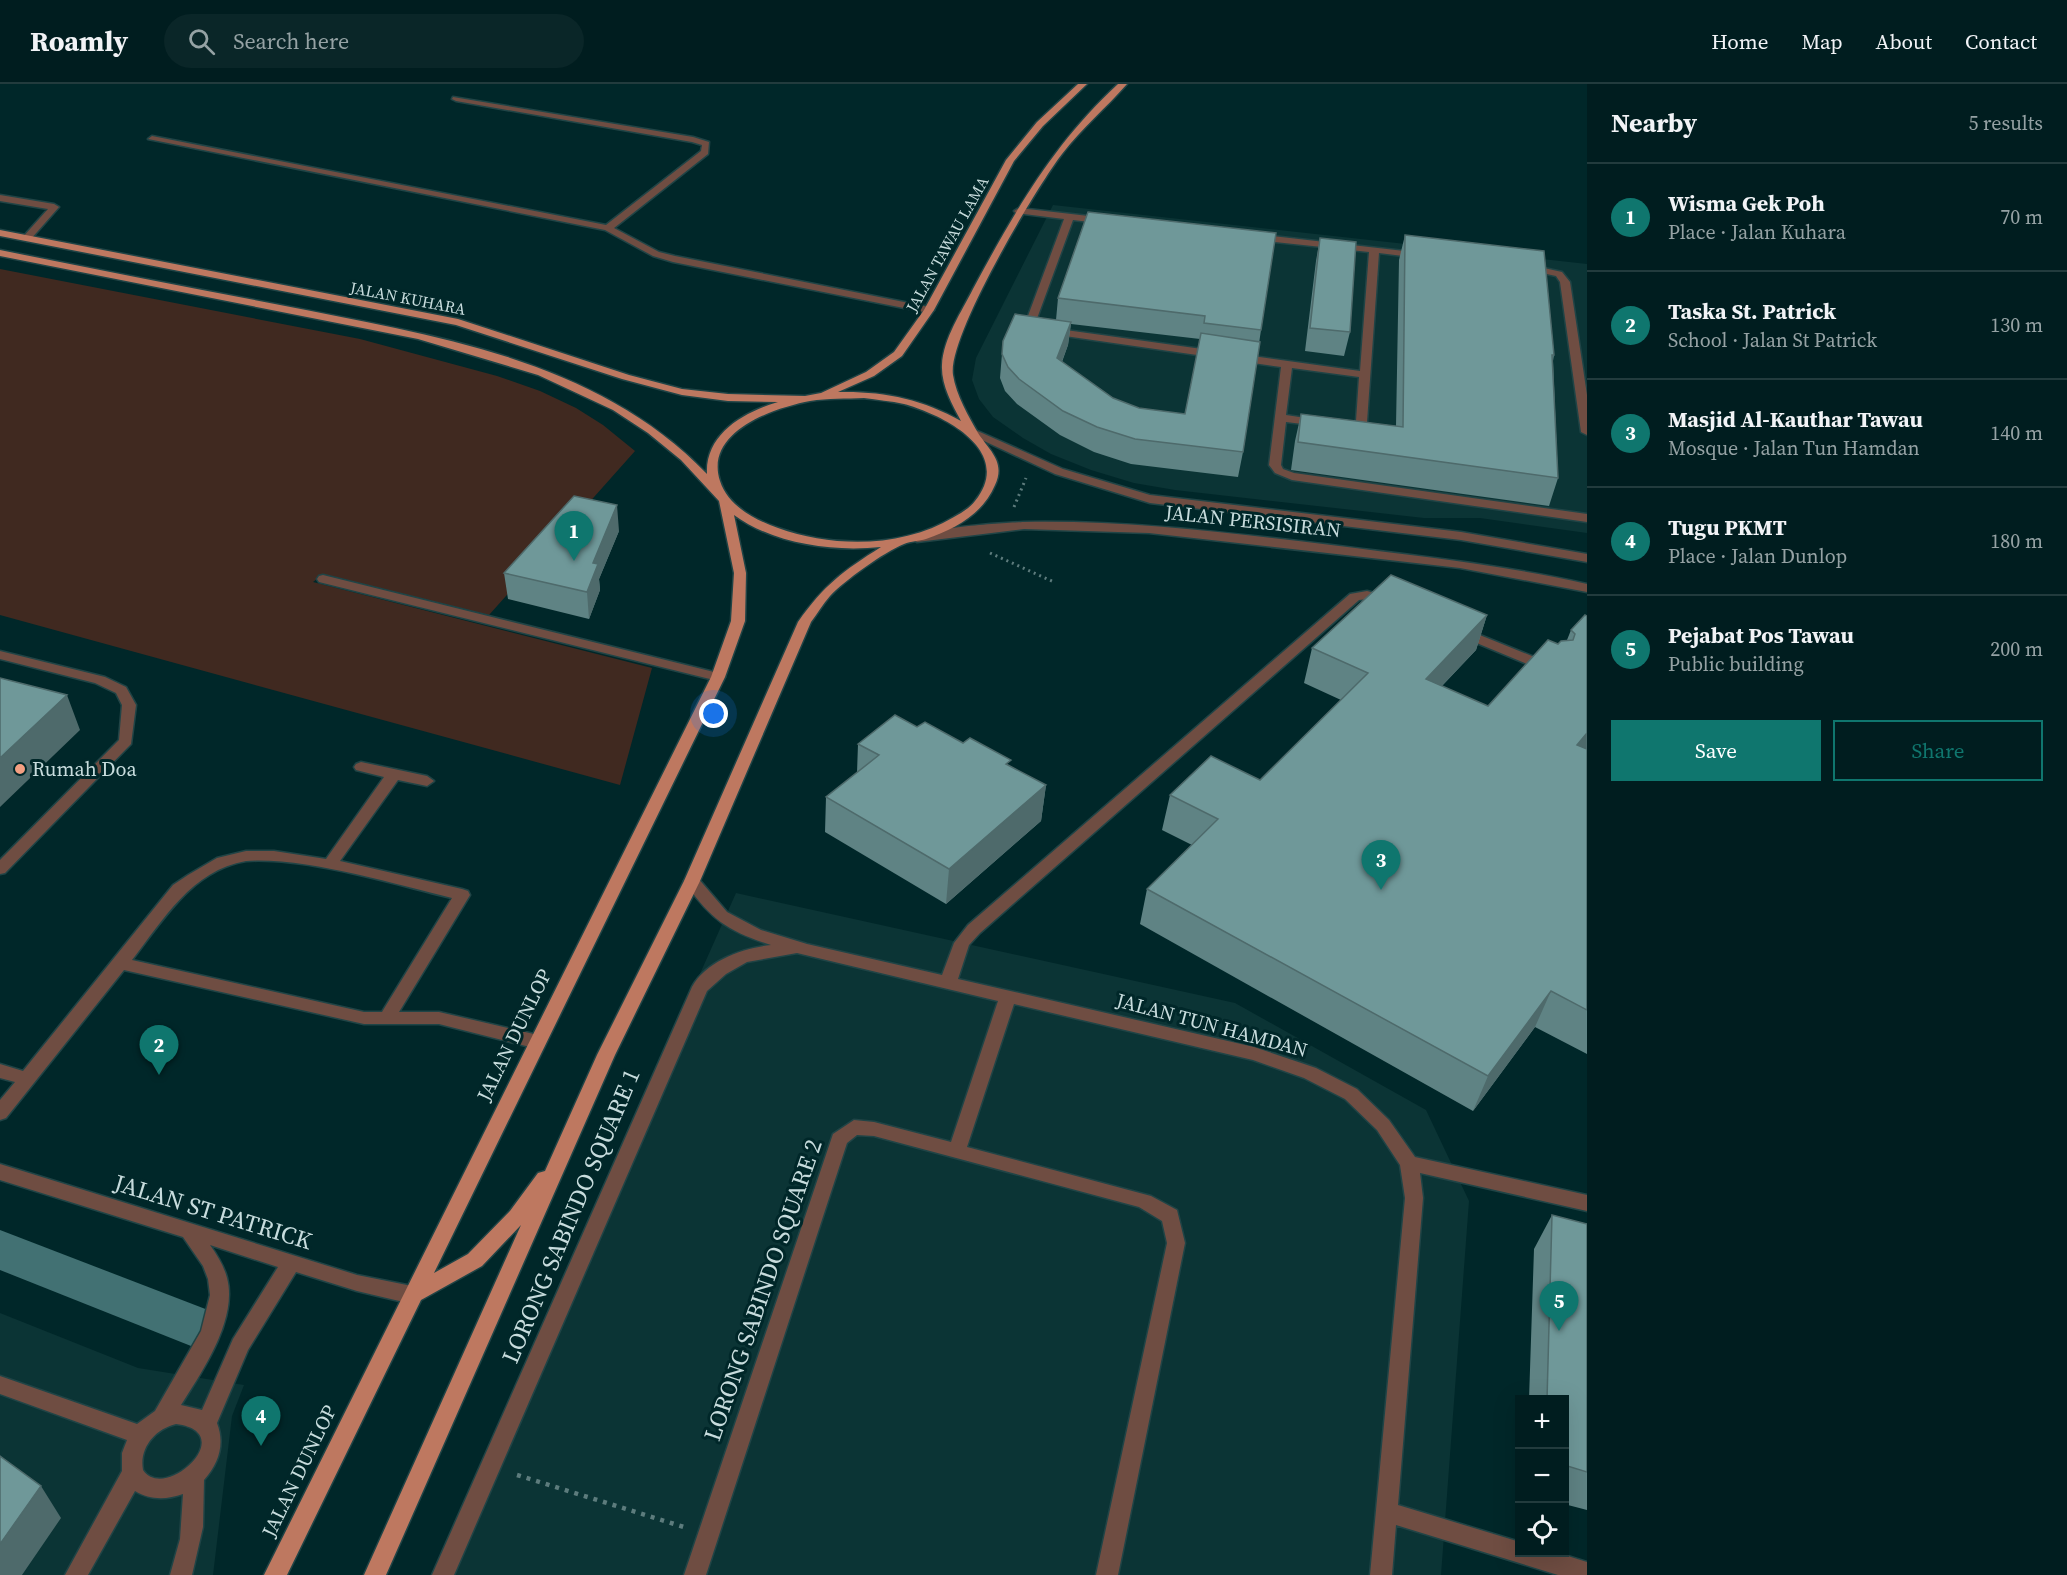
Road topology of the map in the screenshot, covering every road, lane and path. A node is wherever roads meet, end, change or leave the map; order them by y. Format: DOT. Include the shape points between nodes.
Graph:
graph roads {
  1 [pos="1083,84"];
  2 [pos="1122,84"];
  3 [pos="456,99"];
  4 [pos="152,140"];
  5 [pos="0,198"];
  6 [pos="1019,211"];
  7 [pos="1069,217"];
  8 [pos="1116,222"];
  9 [pos="608,228"];
  10 [pos="0,233"];
  11 [pos="1245,236"];
  12 [pos="27,238"];
  13 [pos="1374,250"];
  14 [pos="0,253"];
  15 [pos="1433,257"];
  16 [pos="1516,266"];
  17 [pos="929,310"];
  18 [pos="1287,364"];
  19 [pos="1365,375"];
  20 [pos="820,397"];
  21 [pos="806,399"];
  22 [pos="1281,418"];
  23 [pos="973,432"];
  24 [pos="1587,432"];
  25 [pos="1030,470"];
  26 [pos="721,496"];
  27 [pos="1013,508"];
  28 [pos="1587,518"];
  29 [pos="907,540"];
  30 [pos="990,553"];
  31 [pos="1587,558"];
  32 [pos="322,579"];
  33 [pos="1054,582"];
  34 [pos="1587,588"];
  35 [pos="1403,608"];
  36 [pos="1446,625"];
  37 [pos="0,656"];
  38 [pos="1553,669"];
  39 [pos="718,677"];
  40 [pos="362,767"];
  41 [pos="394,774"];
  42 [pos="428,781"];
  43 [pos="330,864"];
  44 [pos="0,869"];
  45 [pos="692,881"];
  46 [pos="807,950"];
  47 [pos="120,963"];
  48 [pos="948,982"];
  49 [pos="1008,997"];
  50 [pos="386,1018"];
  51 [pos="538,1042"];
  52 [pos="0,1071"];
  53 [pos="27,1079"];
  54 [pos="0,1113"];
  55 [pos="564,1149"];
  56 [pos="957,1152"];
  57 [pos="1409,1163"];
  58 [pos="0,1172"];
  59 [pos="1587,1203"];
  60 [pos="190,1232"];
  61 [pos="291,1263"];
  62 [pos="411,1295"];
  63 [pos="0,1385"];
  64 [pos="163,1418"];
  65 [pos="206,1424"];
  66 [pos="141,1435"];
  67 [pos="490,1467"];
  68 [pos="133,1473"];
  69 [pos="194,1477"];
  70 [pos="1387,1512"];
  71 [pos="708,1534"];
  72 [pos="1587,1573"];
  73 [pos="76,1575"];
  74 [pos="181,1575"];
  75 [pos="275,1575"];
  76 [pos="375,1575"];
  77 [pos="443,1575"];
  78 [pos="695,1575"];
  79 [pos="1107,1575"];
  80 [pos="1381,1575"];
  1 -- 17 [label="main road, JALAN TAWAU LAMA" via="1040,124 1010,160"];
  2 -- 6 [label="main road" via="1069,137"];
  3 -- 9 [label="street" via="706,144 705,152"];
  4 -- 9 [label="street"];
  5 -- 12 [label="street" via="54,207"];
  6 -- 7 [label="street"];
  6 -- 23 [label="main road" via="967,311 947,361 947,378"];
  7 -- 8 [label="street"];
  7 -- 18 [label="street" via="1030,324 1034,329"];
  9 -- 17 [label="street" via="673,259"];
  10 -- 12 [label="main road, JALAN KUHARA"];
  11 -- 13 [label="street"];
  12 -- 21 [label="main road, JALAN KUHARA" via="458,322 683,392 721,398"];
  13 -- 15 [label="street"];
  13 -- 19 [label="street"];
  14 -- 26 [label="main road, JALAN KUHARA" via="418,336 504,360 576,386 642,421 695,465"];
  16 -- 24 [label="street" via="1550,271 1564,278"];
  17 -- 20 [label="main road, JALAN TAWAU LAMA" via="898,354 870,374"];
  18 -- 19 [label="street"];
  18 -- 22 [label="street"];
  19 -- 22 [label="street" via="1361,422 1356,426"];
  20 -- 21 [label="main road"];
  20 -- 23 [label="main road" via="864,395 906,401 944,414"];
  21 -- 26 [label="main road, JALAN DUNLOP" via="769,408 738,424 718,444 710,467"];
  22 -- 28 [label="street" via="1275,465 1284,474"];
  23 -- 29 [label="main road" via="990,454 993,479 980,503 953,524"];
  23 -- 31 [label="street, JALAN PERSISIRAN" via="1051,470 1150,499 1461,536"];
  25 -- 27 [label="path"];
  26 -- 29 [label="main road, JALAN KUHARA" via="748,520 818,543 860,545"];
  26 -- 39 [label="main road, JALAN DUNLOP" via="740,573 738,621"];
  29 -- 34 [label="street, JALAN PERSISIRAN" via="1037,525 1125,527 1439,561"];
  29 -- 45 [label="main road" via="856,568 833,587 805,622"];
  30 -- 33 [label="path"];
  32 -- 39 [label="street"];
  35 -- 48 [label="street" via="1374,597 1355,597 974,929 962,943"];
  36 -- 38 [label="street"];
  37 -- 44 [label="street" via="100,680 122,690 129,705 126,741"];
  39 -- 51 [label="main road, JALAN DUNLOP"];
  40 -- 41 [label="street"];
  41 -- 42 [label="street"];
  41 -- 43 [label="street"];
  43 -- 47 [label="street" via="268,856 242,856 218,863 179,889"];
  43 -- 50 [label="street" via="462,895"];
  45 -- 46 [label="street, JALAN TUN HAMDAN" via="726,920"];
  45 -- 55 [label="main road"];
  46 -- 48 [label="street, JALAN TUN HAMDAN"];
  46 -- 67 [label="street, LORONG SABINDO SQUARE 1" via="770,950 740,957 716,970 700,987"];
  47 -- 50 [label="street" via="364,1018"];
  47 -- 53 [label="street"];
  48 -- 49 [label="street, JALAN TUN HAMDAN"];
  49 -- 56 [label="street"];
  49 -- 57 [label="street, JALAN TUN HAMDAN" via="1254,1054 1310,1073 1351,1094 1383,1125"];
  50 -- 51 [label="street" via="439,1018"];
  51 -- 62 [label="main road, JALAN DUNLOP"];
  52 -- 53 [label="street"];
  53 -- 54 [label="street"];
  55 -- 62 [label="main road" via="517,1217 490,1247 457,1272"];
  55 -- 76 [label="main road"];
  56 -- 71 [label="street, LORONG SABINDO SQUARE 2" via="874,1129 854,1127 838,1139"];
  56 -- 79 [label="street, LORONG SABINDO SQUARE 2" via="1144,1201 1170,1216 1176,1244"];
  57 -- 59 [label="street"];
  57 -- 70 [label="street, JALAN TUN HAMDAN" via="1414,1198"];
  58 -- 60 [label="street, JALAN ST PATRICK"];
  60 -- 61 [label="street, JALAN ST PATRICK"];
  60 -- 64 [label="street" via="218,1280 220,1304 215,1325"];
  61 -- 62 [label="street, JALAN ST PATRICK"];
  61 -- 65 [label="street" via="240,1345"];
  62 -- 75 [label="main road, JALAN DUNLOP"];
  63 -- 66 [label="street"];
  64 -- 65 [label="street" via="189,1414"];
  64 -- 66 [label="street"];
  65 -- 69 [label="street" via="212,1432 210,1456"];
  66 -- 68 [label="street" via="130,1461"];
  67 -- 71 [label="path"];
  67 -- 77 [label="street, LORONG SABINDO SQUARE 1"];
  68 -- 69 [label="street" via="138,1481 158,1489 183,1484"];
  68 -- 73 [label="street"];
  69 -- 74 [label="street" via="190,1548"];
  70 -- 72 [label="street"];
  70 -- 80 [label="street, JALAN TUN HAMDAN"];
  71 -- 78 [label="street, LORONG SABINDO SQUARE 2"];
}
